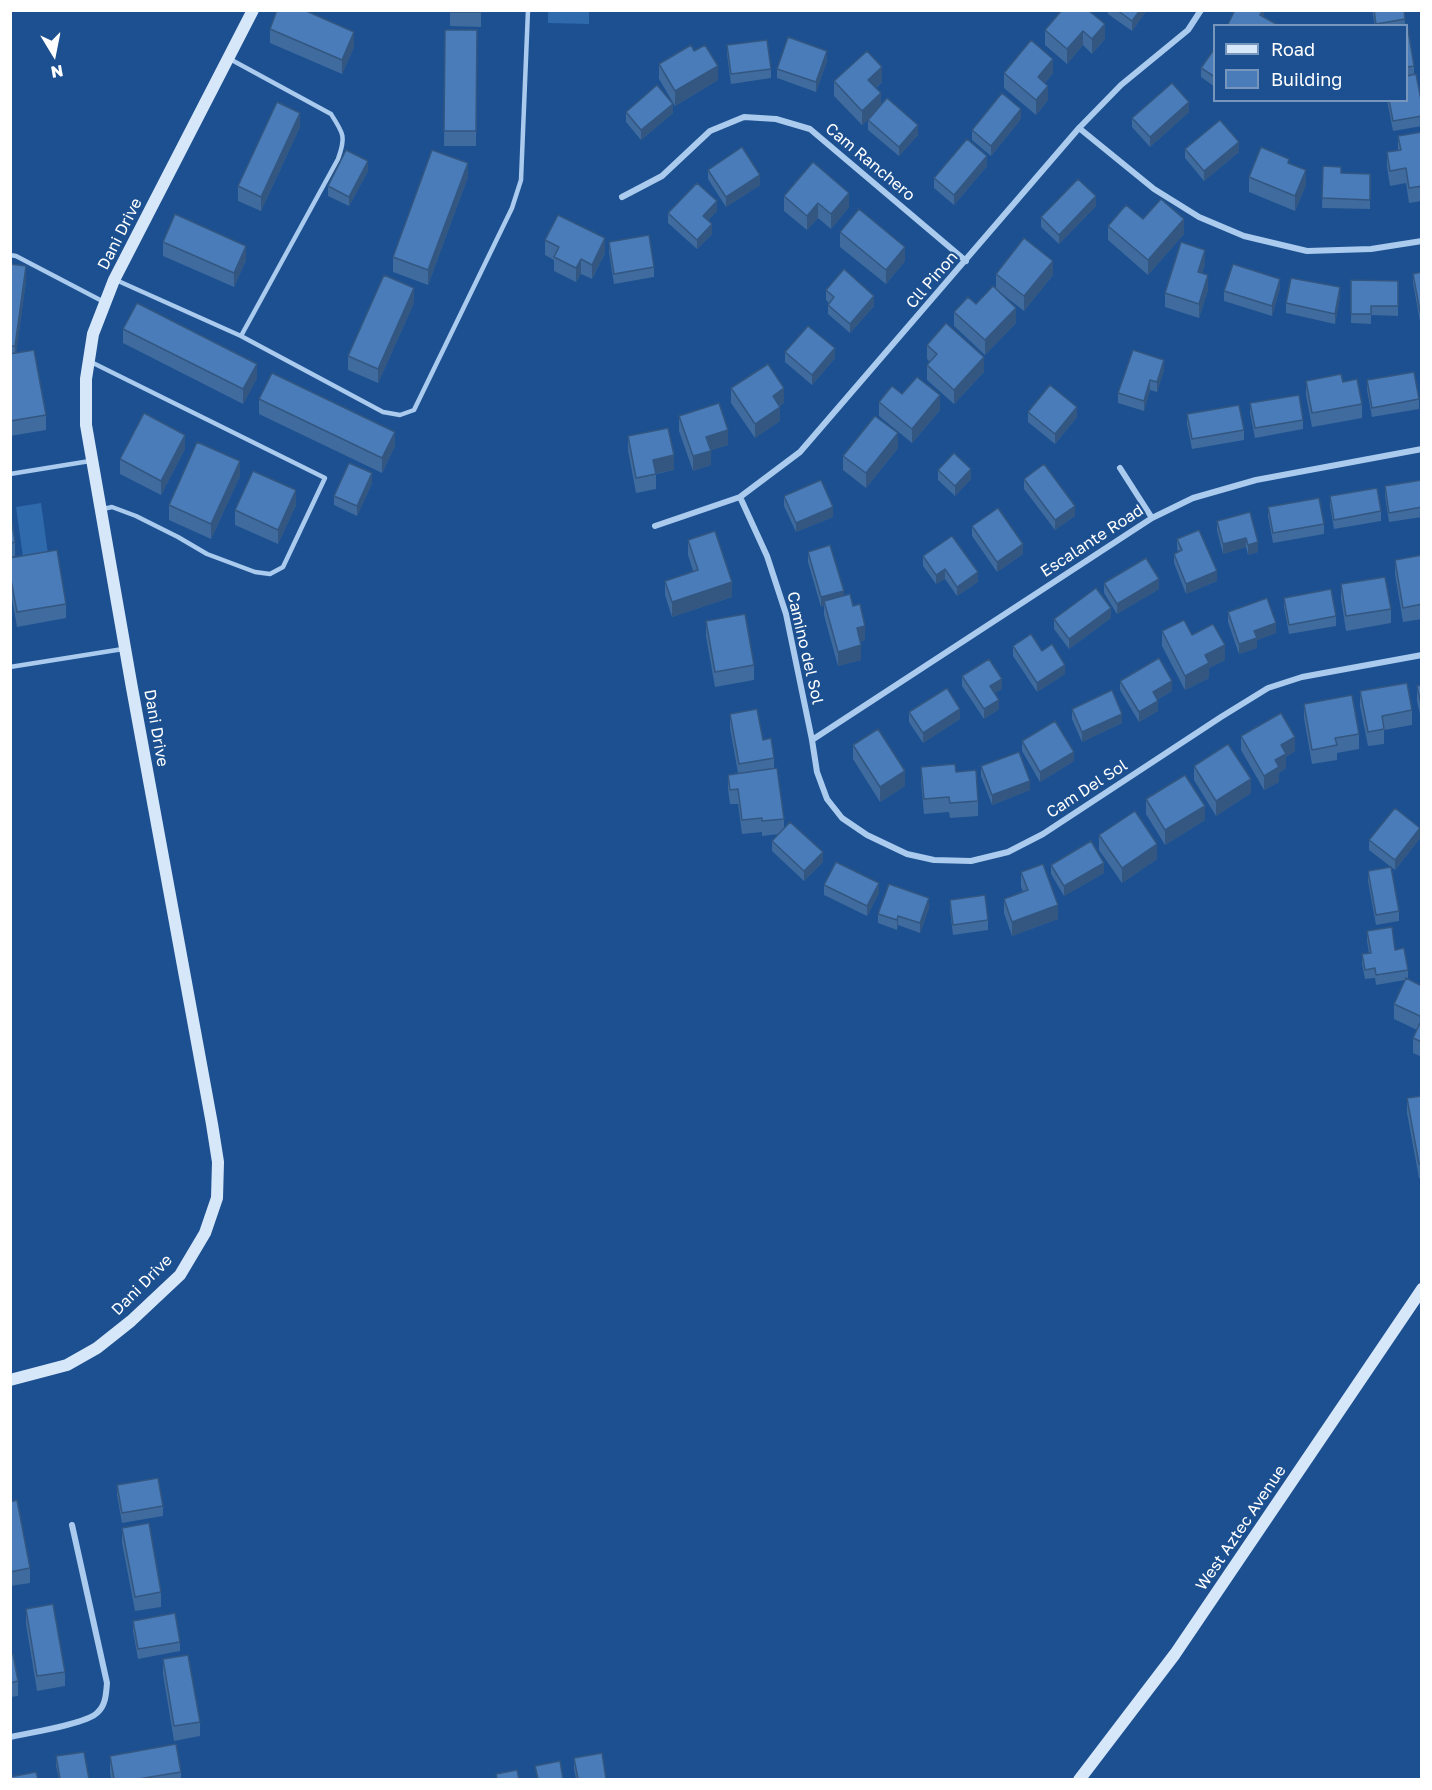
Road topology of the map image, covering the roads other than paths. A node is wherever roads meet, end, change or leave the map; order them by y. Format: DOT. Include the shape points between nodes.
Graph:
graph roads {
  1 [pos="253,10"];
  2 [pos="528,10"];
  3 [pos="1201,10"];
  4 [pos="228,58"];
  5 [pos="1079,128"];
  6 [pos="622,197"];
  7 [pos="1422,241"];
  8 [pos="10,255"];
  9 [pos="966,261"];
  10 [pos="114,280"];
  11 [pos="105,303"];
  12 [pos="241,336"];
  13 [pos="89,361"];
  14 [pos="1422,449"];
  15 [pos="93,460"];
  16 [pos="1120,468"];
  17 [pos="10,474"];
  18 [pos="740,496"];
  19 [pos="101,510"];
  20 [pos="1152,518"];
  21 [pos="655,526"];
  22 [pos="125,648"];
  23 [pos="1422,655"];
  24 [pos="10,667"];
  25 [pos="812,740"];
  26 [pos="1422,1289"];
  27 [pos="10,1380"];
  28 [pos="72,1525"];
  29 [pos="10,1737"];
  30 [pos="1080,1779"];
  1 -- 4 [label="street, Dani Drive"];
  2 -- 12 [label="lane" via="521,180 512,208 414,410 400,416 383,412"];
  3 -- 5 [label="street, Cll Pinon" via="1188,30 1121,85"];
  4 -- 10 [label="street, Dani Drive"];
  4 -- 12 [label="lane" via="331,114 344,143"];
  5 -- 7 [label="street" via="1154,189 1199,217 1245,236 1307,251 1371,249"];
  5 -- 9 [label="street, Cll Pinon"];
  6 -- 9 [label="street, Cam Ranchero" via="662,176 710,130 744,117 776,119 810,129"];
  8 -- 11 [label="lane"];
  9 -- 18 [label="street, Cll Pinon" via="800,452"];
  10 -- 11 [label="street, Dani Drive"];
  10 -- 12 [label="lane"];
  11 -- 13 [label="street, Dani Drive" via="93,334"];
  13 -- 15 [label="street, Dani Drive" via="86,425"];
  13 -- 19 [label="lane" via="325,478 284,567 270,574 207,554 136,516 112,507"];
  14 -- 20 [label="street, Escalante Road" via="1256,480 1193,498"];
  15 -- 17 [label="lane"];
  15 -- 19 [label="street, Dani Drive"];
  16 -- 20 [label="street"];
  18 -- 21 [label="street, Cll Pinon"];
  18 -- 25 [label="street, Camino del Sol" via="767,556 786,614"];
  19 -- 22 [label="street, Dani Drive"];
  20 -- 25 [label="street, Escalante Road"];
  22 -- 24 [label="lane"];
  22 -- 27 [label="street, Dani Drive" via="212,1124 218,1162 217,1198 205,1233 180,1275 131,1322 67,1365"];
  23 -- 25 [label="street, Cam Del Sol" via="1302,677 1268,688 1043,834 1008,852 971,861 934,860 907,854 842,818 827,799 817,772"];
  26 -- 30 [label="street, West Aztec Avenue" via="1176,1654"];
  28 -- 29 [label="street" via="107,1683 105,1701 96,1714 77,1722"];
}
